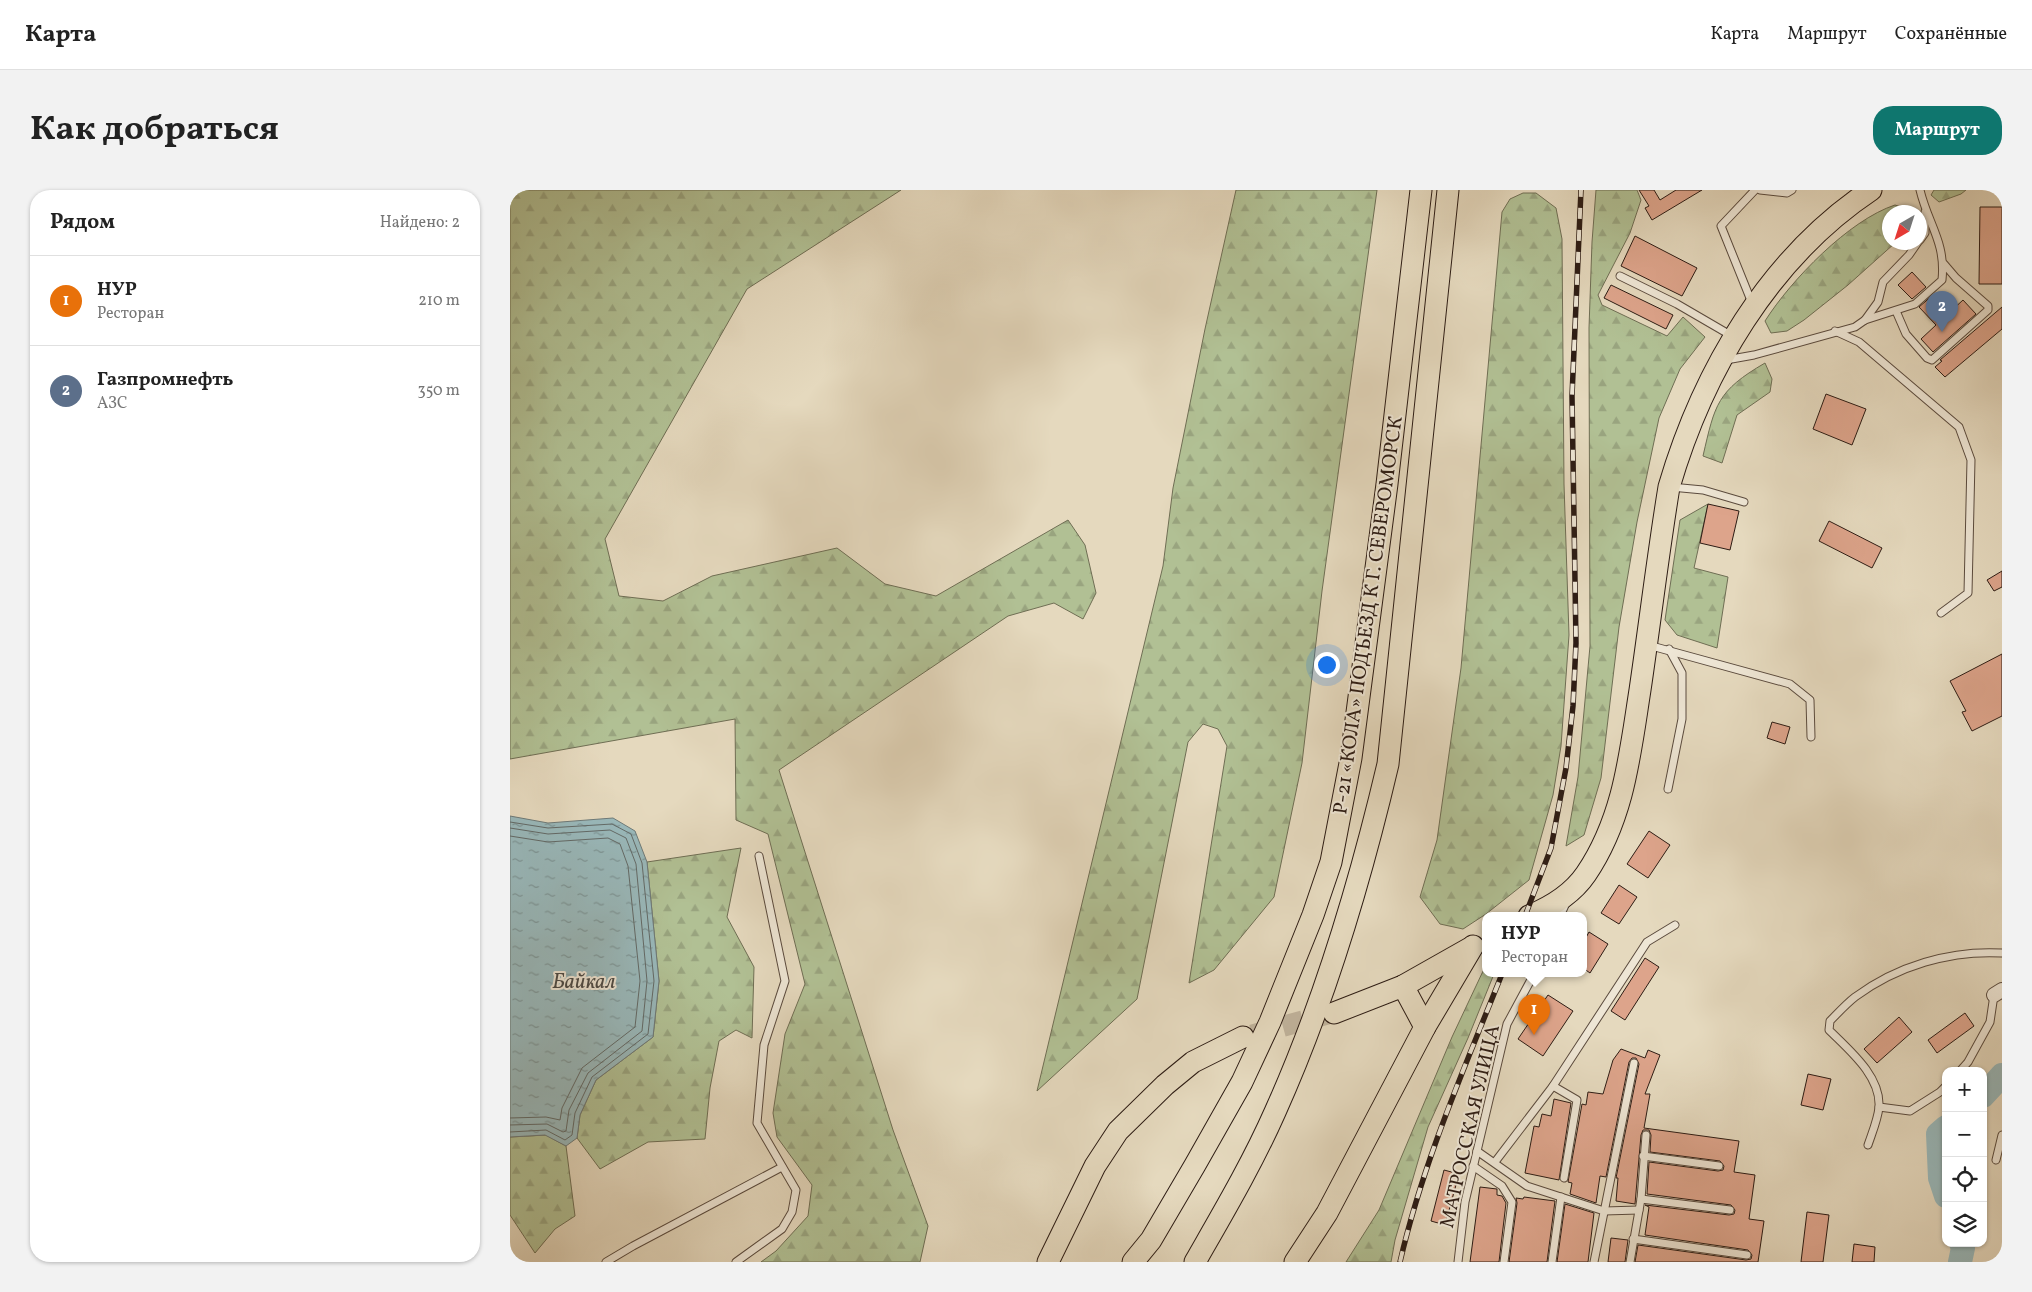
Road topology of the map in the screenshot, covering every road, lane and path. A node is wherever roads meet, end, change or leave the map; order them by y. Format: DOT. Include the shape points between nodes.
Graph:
graph roads {
  1 [pos="1421,190"];
  2 [pos="1448,190"];
  3 [pos="1755,190"];
  4 [pos="1760,190"];
  5 [pos="1792,190"];
  6 [pos="1871,190"];
  7 [pos="1920,190"];
  8 [pos="1924,205"];
  9 [pos="1927,213"];
  10 [pos="1911,250"];
  11 [pos="1944,264"];
  12 [pos="1620,276"];
  13 [pos="1754,306"];
  14 [pos="1896,311"];
  15 [pos="1865,320"];
  16 [pos="1835,331"];
  17 [pos="1735,338"];
  18 [pos="1721,361"];
  19 [pos="1669,487"];
  20 [pos="1744,502"];
  21 [pos="1941,613"];
  22 [pos="1647,644"];
  23 [pos="1669,649"];
  24 [pos="1811,737"];
  25 [pos="1668,789"];
  26 [pos="759,856"];
  27 [pos="1572,890"];
  28 [pos="1538,912"];
  29 [pos="1562,912"];
  30 [pos="1675,925"];
  31 [pos="1479,943"];
  32 [pos="2002,953"];
  33 [pos="1532,977"];
  34 [pos="1403,986"];
  35 [pos="1998,993"];
  36 [pos="1334,1013"];
  37 [pos="1425,1027"];
  38 [pos="1243,1037"];
  39 [pos="1634,1063"];
  40 [pos="1964,1067"];
  41 [pos="1553,1086"];
  42 [pos="1942,1090"];
  43 [pos="1879,1107"];
  44 [pos="1646,1135"];
  45 [pos="2002,1135"];
  46 [pos="1868,1145"];
  47 [pos="1477,1151"];
  48 [pos="1643,1156"];
  49 [pos="1996,1160"];
  50 [pos="1495,1162"];
  51 [pos="1474,1166"];
  52 [pos="1719,1166"];
  53 [pos="782,1167"];
  54 [pos="1564,1178"];
  55 [pos="1560,1197"];
  56 [pos="1641,1199"];
  57 [pos="1639,1210"];
  58 [pos="1730,1210"];
  59 [pos="1604,1211"];
  60 [pos="1633,1239"];
  61 [pos="1747,1255"];
  62 [pos="606,1262"];
  63 [pos="736,1262"];
  64 [pos="1048,1262"];
  65 [pos="1133,1262"];
  66 [pos="1195,1262"];
  67 [pos="1295,1262"];
  68 [pos="1458,1262"];
  69 [pos="1504,1262"];
  70 [pos="1552,1262"];
  71 [pos="1594,1262"];
  72 [pos="1630,1262"];
  1 -- 65 [label="main road, Р-21 «КОЛА» ПОДЪЕЗД К Г. СЕВЕРОМОРСК" via="1351,758 1331,862 1270,1022 1242,1082 1195,1166"];
  2 -- 66 [label="main road, Р-21 «КОЛА» ПОДЪЕЗД К Г. СЕВЕРОМОРСК" via="1388,764 1356,885 1307,1035 1242,1180"];
  3 -- 13 [label="lane" via="1721,226"];
  4 -- 5 [label="lane" via="1787,193"];
  6 -- 13 [label="main road" via="1809,240"];
  7 -- 8 [label="lane"];
  9 -- 11 [label="lane" via="1938,237"];
  10 -- 15 [label="lane" via="1884,282 1878,302"];
  11 -- 14 [label="lane" via="1942,280 1915,304"];
  11 -- 14 [label="lane" via="1988,306 1988,310 1932,360 1906,334"];
  12 -- 17 [label="lane"];
  13 -- 17 [label="main road"];
  14 -- 15 [label="lane"];
  15 -- 16 [label="lane" via="1855,327"];
  16 -- 18 [label="lane"];
  16 -- 21 [label="lane" via="1859,342 1959,427 1971,460 1968,593"];
  17 -- 18 [label="main road"];
  18 -- 19 [label="main road" via="1698,407"];
  19 -- 20 [label="lane" via="1703,490"];
  19 -- 22 [label="main road"];
  22 -- 23 [label="lane"];
  22 -- 27 [label="main road" via="1625,784 1609,834 1586,874"];
  23 -- 24 [label="lane" via="1790,684 1810,700"];
  23 -- 25 [label="lane" via="1682,673 1682,719"];
  26 -- 53 [label="lane" via="785,981 764,1045 757,1123"];
  27 -- 28 [label="main road"];
  27 -- 29 [label="lane"];
  30 -- 41 [label="lane" via="1647,942"];
  31 -- 34 [label="main road"];
  31 -- 37 [label="main road"];
  32 -- 43 [label="lane" via="1962,954 1908,968 1854,998 1830,1021 1829,1030 1877,1087"];
  33 -- 47 [label="lane, МАТРОССКАЯ УЛИЦА" via="1507,1024"];
  34 -- 36 [label="main road"];
  34 -- 37 [label="main road"];
  35 -- 40 [label="lane" via="1990,1022"];
  37 -- 67 [label="main road" via="1327,1213"];
  38 -- 64 [label="main road" via="1193,1062 1118,1131 1095,1166"];
  39 -- 59 [label="lane"];
  41 -- 50 [label="lane"];
  41 -- 54 [label="lane" via="1577,1100"];
  42 -- 43 [label="lane" via="1910,1111"];
  43 -- 46 [label="lane"];
  44 -- 48 [label="lane"];
  45 -- 49 [label="lane"];
  47 -- 50 [label="lane"];
  47 -- 51 [label="lane, МАТРОССКАЯ УЛИЦА"];
  48 -- 52 [label="lane"];
  48 -- 56 [label="lane"];
  50 -- 55 [label="lane" via="1527,1186"];
  51 -- 68 [label="lane, МАТРОССКАЯ УЛИЦА" via="1465,1202"];
  51 -- 69 [label="lane" via="1502,1186 1512,1202"];
  53 -- 62 [label="lane"];
  53 -- 63 [label="lane" via="796,1190 792,1212 782,1229"];
  55 -- 59 [label="lane"];
  55 -- 70 [label="lane"];
  56 -- 57 [label="lane"];
  56 -- 58 [label="lane"];
  57 -- 59 [label="lane"];
  57 -- 60 [label="lane"];
  59 -- 71 [label="lane"];
  60 -- 61 [label="lane"];
  60 -- 72 [label="lane"];
}
